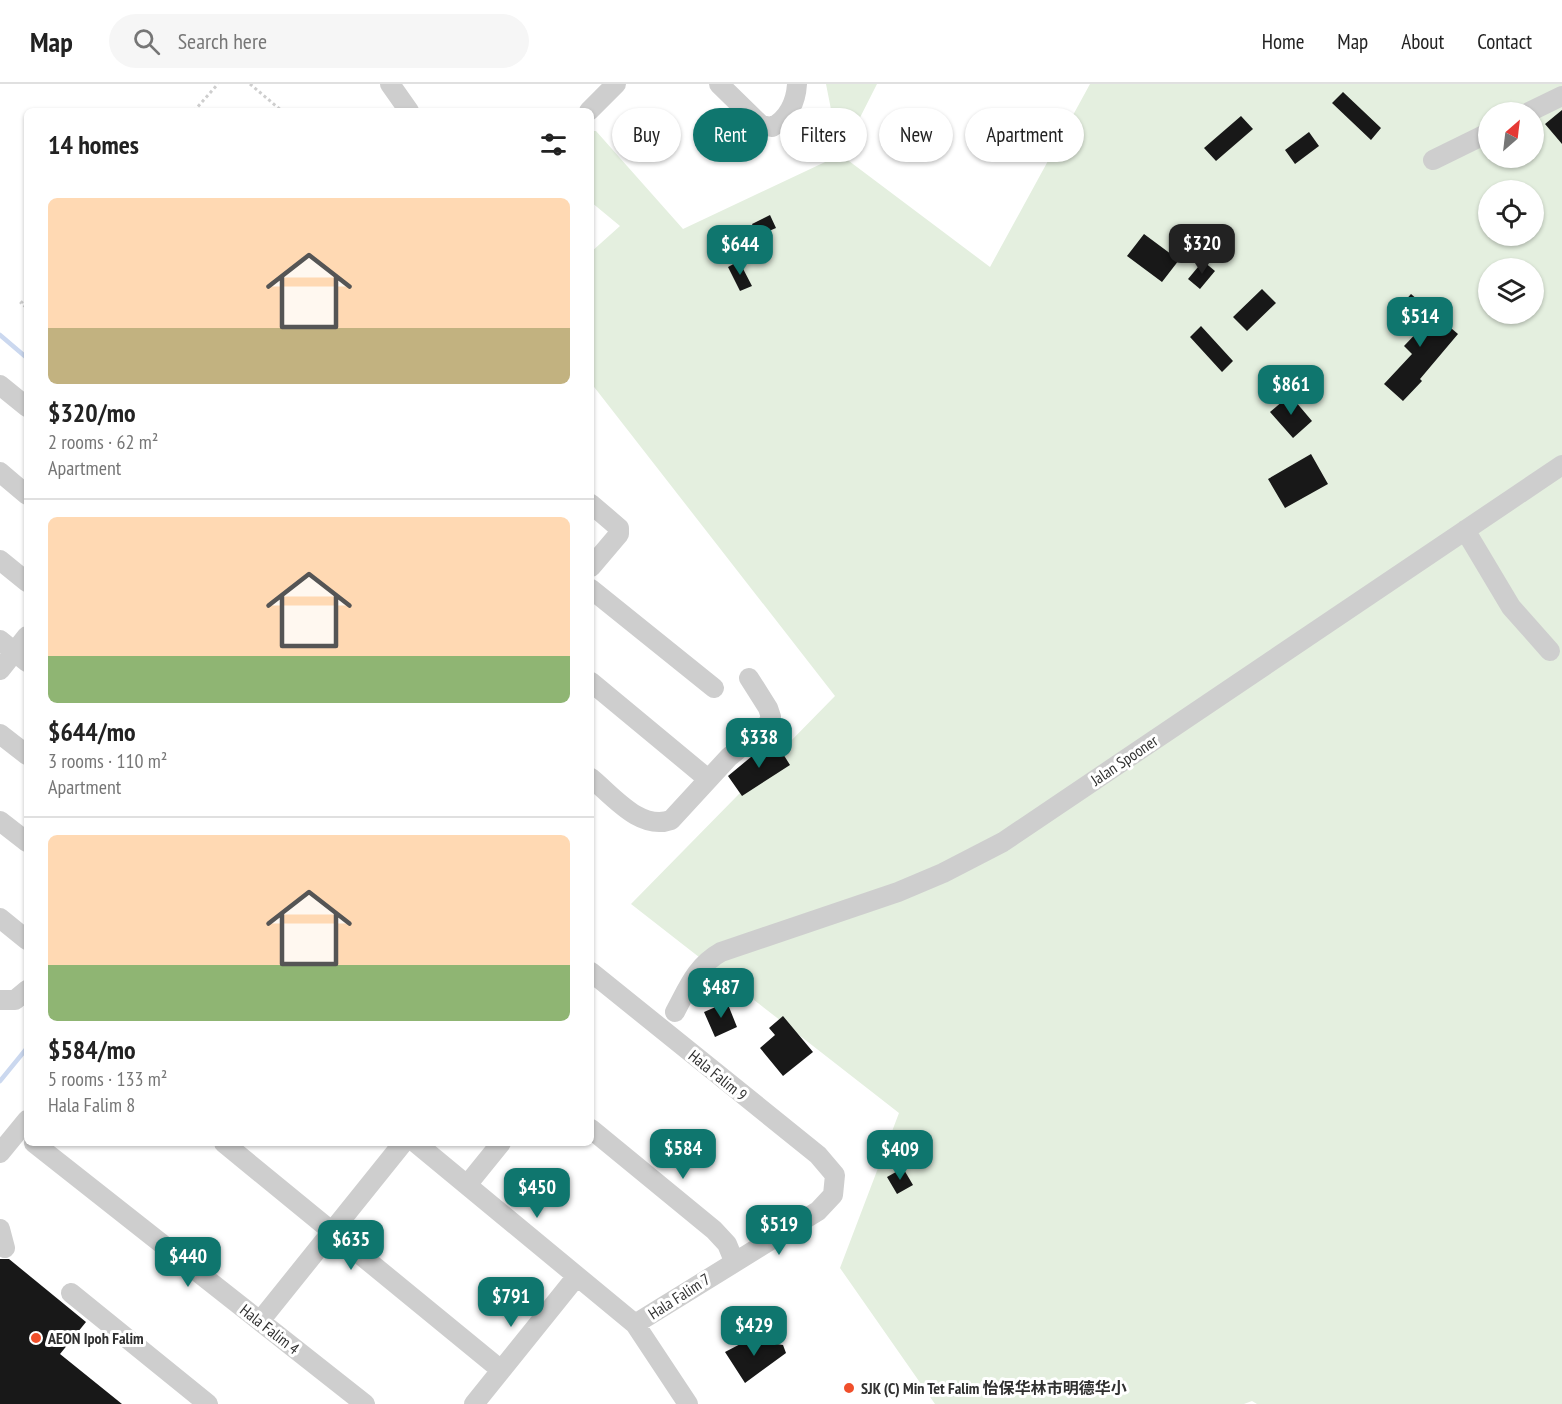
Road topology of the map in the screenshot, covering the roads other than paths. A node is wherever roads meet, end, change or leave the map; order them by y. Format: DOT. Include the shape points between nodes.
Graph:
graph roads {
  1 [pos="616,84"];
  2 [pos="719,84"];
  3 [pos="796,84"];
  4 [pos="394,85"];
  5 [pos="1562,96"];
  6 [pos="1544,105"];
  7 [pos="407,108"];
  8 [pos="592,108"];
  9 [pos="1478,138"];
  10 [pos="1433,160"];
  11 [pos="0,385"];
  12 [pos="24,405"];
  13 [pos="1562,465"];
  14 [pos="0,472"];
  15 [pos="24,492"];
  16 [pos="594,507"];
  17 [pos="1466,530"];
  18 [pos="0,560"];
  19 [pos="594,563"];
  20 [pos="24,580"];
  21 [pos="594,591"];
  22 [pos="17,647"];
  23 [pos="1550,651"];
  24 [pos="0,670"];
  25 [pos="749,678"];
  26 [pos="594,684"];
  27 [pos="714,688"];
  28 [pos="0,734"];
  29 [pos="24,753"];
  30 [pos="708,779"];
  31 [pos="594,781"];
  32 [pos="0,821"];
  33 [pos="24,840"];
  34 [pos="0,918"];
  35 [pos="24,938"];
  36 [pos="594,974"];
  37 [pos="24,992"];
  38 [pos="1,1001"];
  39 [pos="675,1012"];
  40 [pos="594,1131"];
  41 [pos="24,1135"];
  42 [pos="42,1146"];
  43 [pos="228,1146"];
  44 [pos="401,1146"];
  45 [pos="420,1146"];
  46 [pos="499,1146"];
  47 [pos="0,1153"];
  48 [pos="818,1155"];
  49 [pos="467,1185"];
  50 [pos="332,1231"];
  51 [pos="734,1261"];
  52 [pos="577,1276"];
  53 [pos="71,1293"];
  54 [pos="260,1321"];
  55 [pos="635,1324"];
  56 [pos="501,1370"];
  57 [pos="207,1404"];
  58 [pos="365,1404"];
  59 [pos="474,1404"];
  60 [pos="688,1404"];
  1 -- 8 [label="street"];
  2 -- 3 [label="street" via="761,125 772,128 789,112"];
  4 -- 7 [label="street"];
  5 -- 6 [label="street"];
  9 -- 10 [label="street"];
  11 -- 12 [label="street"];
  13 -- 17 [label="street, Jalan Spooner"];
  14 -- 15 [label="street"];
  16 -- 19 [label="street" via="619,528 619,534"];
  17 -- 23 [label="street" via="1511,607"];
  17 -- 39 [label="street, Jalan Spooner" via="1003,842 898,892 707,960"];
  18 -- 20 [label="street"];
  21 -- 27 [label="street"];
  22 -- 24 [label="street"];
  25 -- 30 [label="street" via="771,717 766,728"];
  26 -- 30 [label="street"];
  28 -- 29 [label="street"];
  30 -- 31 [label="street" via="671,820 664,822 640,819"];
  32 -- 33 [label="street"];
  34 -- 35 [label="street"];
  36 -- 48 [label="street, Hala Falim 9"];
  37 -- 38 [label="street" via="15,1000"];
  40 -- 51 [label="street" via="714,1230 727,1244"];
  41 -- 47 [label="street"];
  42 -- 54 [label="street, Hala Falim 4"];
  43 -- 50 [label="street"];
  44 -- 50 [label="street"];
  45 -- 49 [label="street"];
  46 -- 49 [label="street"];
  48 -- 51 [label="street, Hala Falim 7" via="835,1175 833,1195 818,1211"];
  49 -- 52 [label="street"];
  50 -- 54 [label="street"];
  50 -- 56 [label="street"];
  51 -- 55 [label="street, Hala Falim 7"];
  52 -- 55 [label="street"];
  52 -- 56 [label="street"];
  53 -- 57 [label="street"];
  54 -- 58 [label="street, Hala Falim 4"];
  55 -- 60 [label="street"];
  56 -- 59 [label="street"];
}
